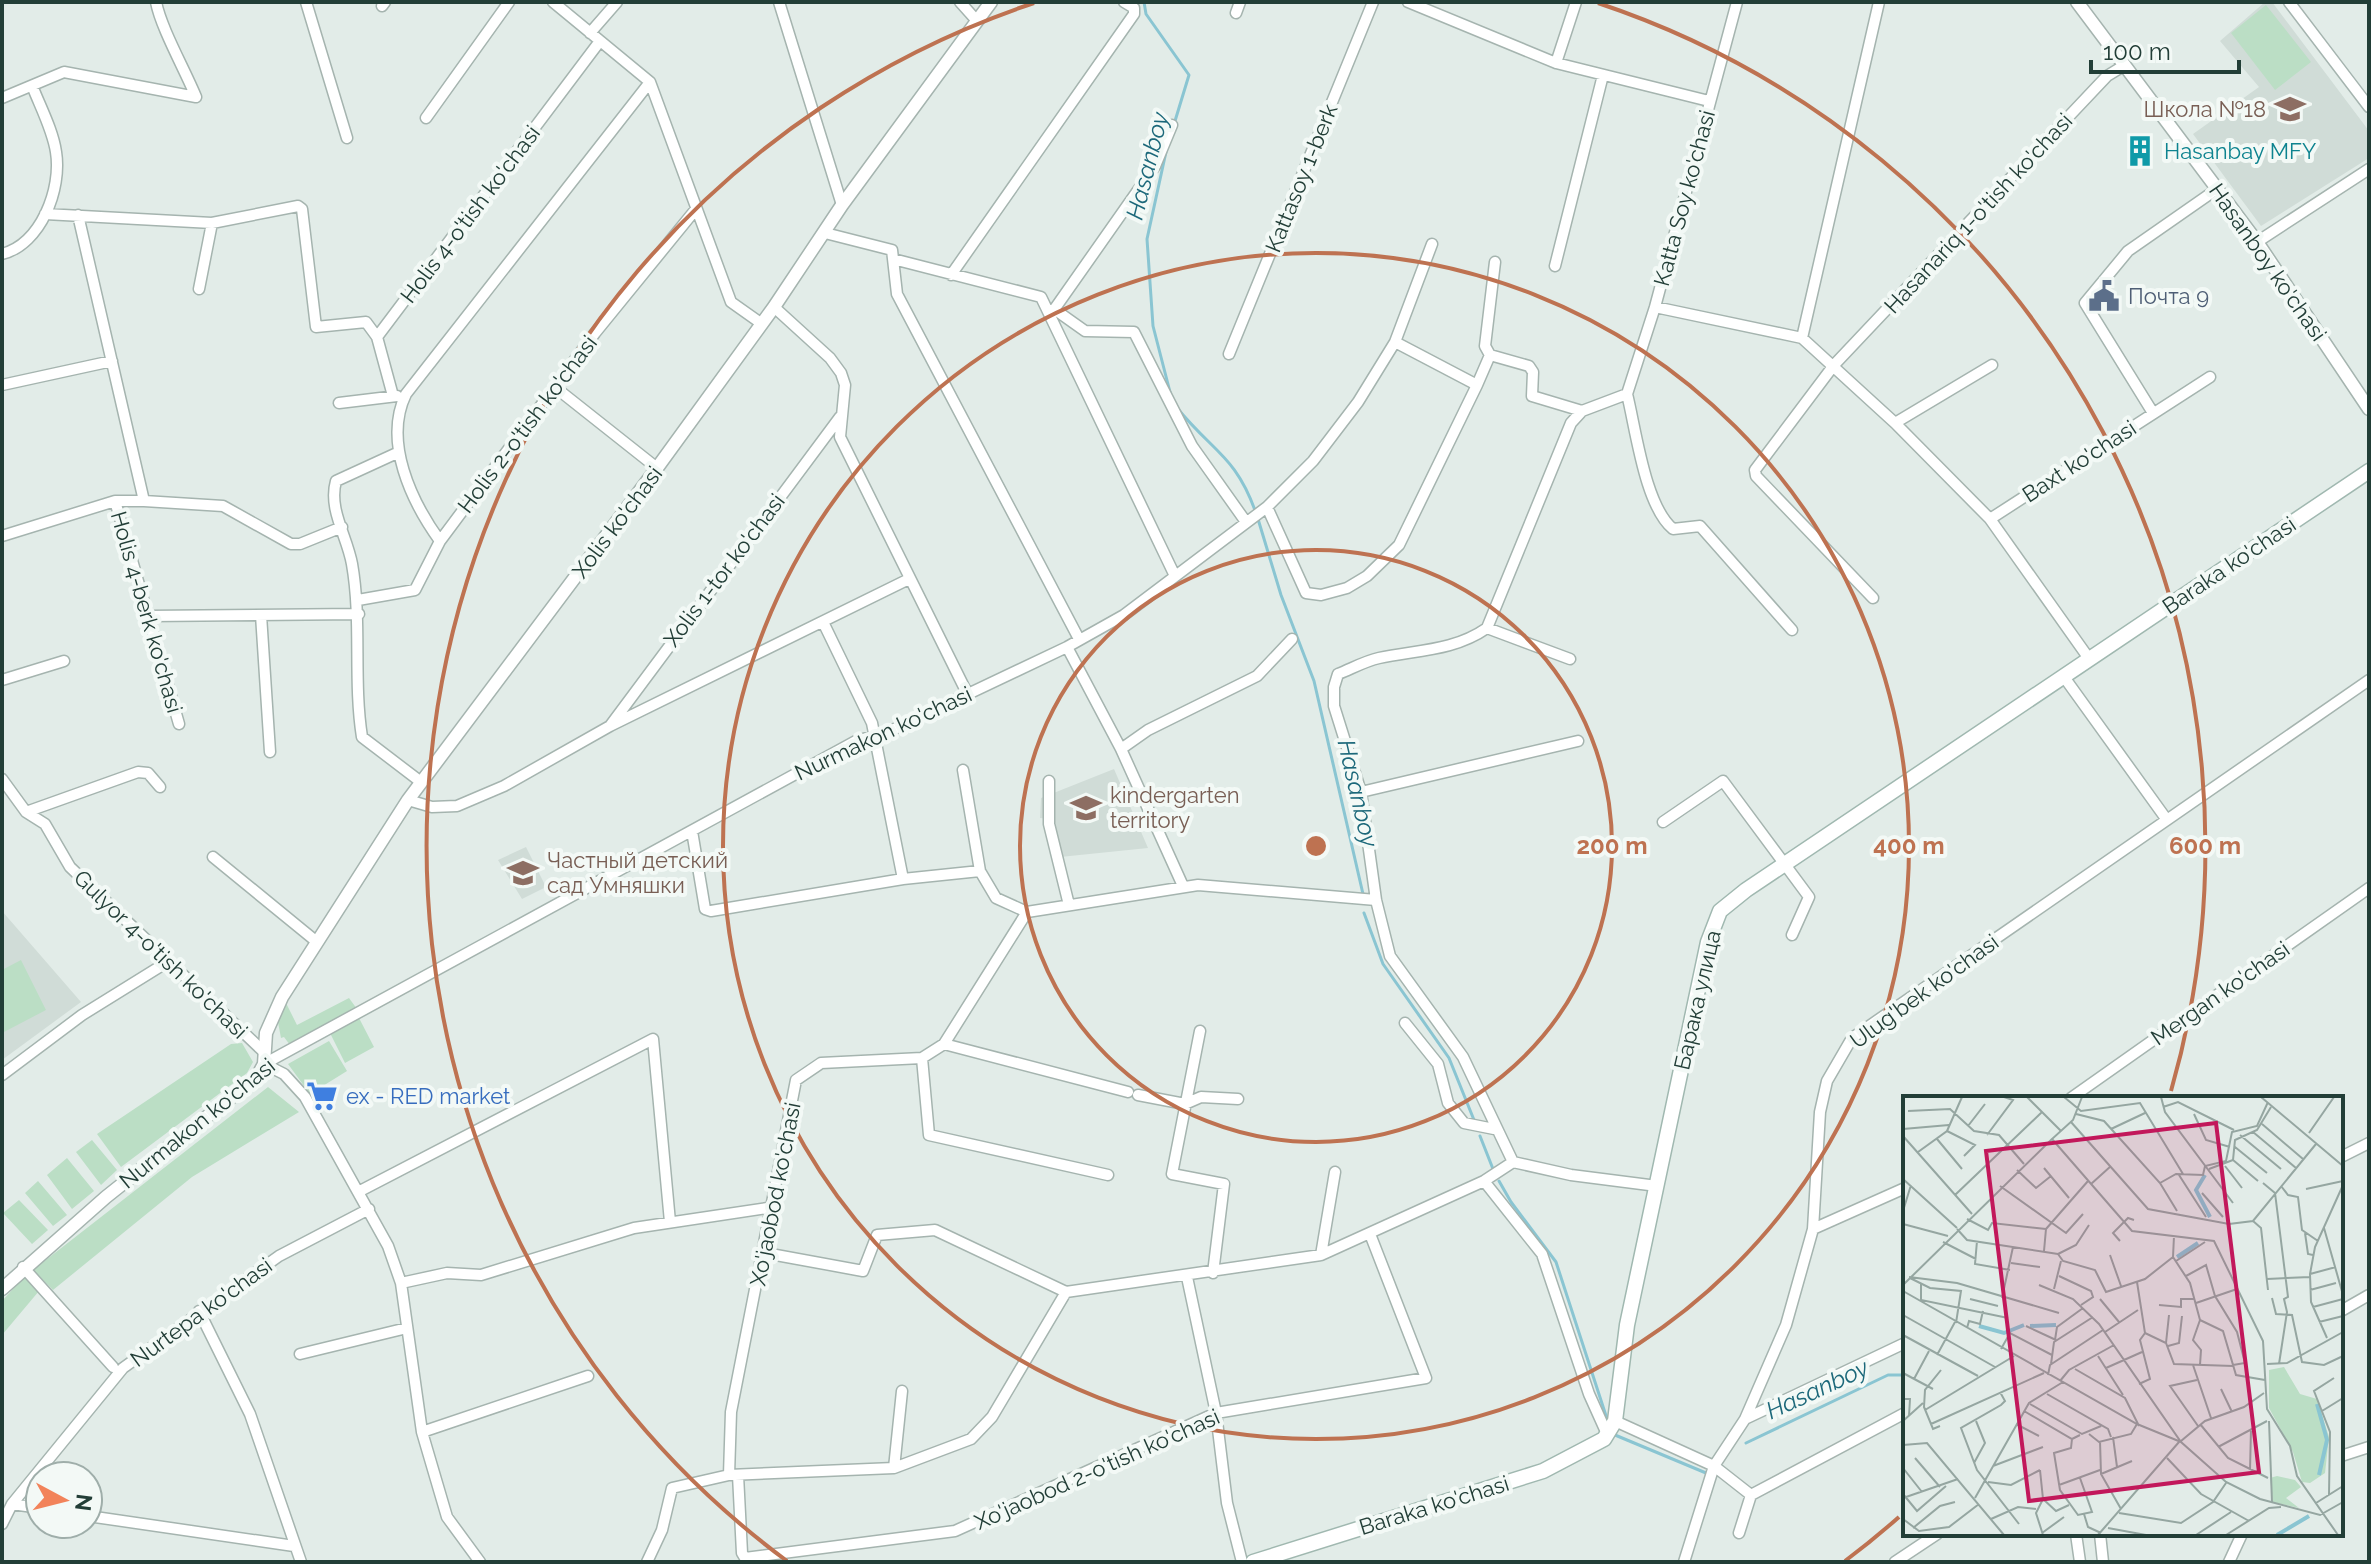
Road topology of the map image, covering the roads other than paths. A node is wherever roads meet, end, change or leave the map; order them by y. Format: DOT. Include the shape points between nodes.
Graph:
graph roads {
  1 [pos="156,2"];
  2 [pos="306,2"];
  3 [pos="509,2"];
  4 [pos="553,2"];
  5 [pos="617,2"];
  6 [pos="779,2"];
  7 [pos="960,2"];
  8 [pos="991,2"];
  9 [pos="1124,2"];
  10 [pos="1373,2"];
  11 [pos="1408,2"];
  12 [pos="1576,2"];
  13 [pos="1737,2"];
  14 [pos="1879,2"];
  15 [pos="2077,2"];
  16 [pos="2289,2"];
  17 [pos="977,21"];
  18 [pos="590,33"];
  19 [pos="600,41"];
  20 [pos="1556,63"];
  21 [pos="2125,65"];
  22 [pos="1603,75"];
  23 [pos="650,82"];
  24 [pos="33,88"];
  25 [pos="2,98"];
  26 [pos="1709,101"];
  27 [pos="2369,107"];
  28 [pos="426,118"];
  29 [pos="1172,125"];
  30 [pos="347,138"];
  31 [pos="2369,169"];
  32 [pos="2217,189"];
  33 [pos="842,205"];
  34 [pos="696,209"];
  35 [pos="45,214"];
  36 [pos="78,215"];
  37 [pos="212,223"];
  38 [pos="825,233"];
  39 [pos="2257,242"];
  40 [pos="1432,244"];
  41 [pos="2,254"];
  42 [pos="893,259"];
  43 [pos="1495,262"];
  44 [pos="1555,266"];
  45 [pos="951,275"];
  46 [pos="199,289"];
  47 [pos="774,307"];
  48 [pos="1655,307"];
  49 [pos="1052,312"];
  50 [pos="762,324"];
  51 [pos="377,337"];
  52 [pos="1802,338"];
  53 [pos="1395,342"];
  54 [pos="1229,354"];
  55 [pos="1490,355"];
  56 [pos="112,361"];
  57 [pos="1834,365"];
  58 [pos="1992,365"];
  59 [pos="2210,377"];
  60 [pos="2,385"];
  61 [pos="1477,385"];
  62 [pos="556,388"];
  63 [pos="406,394"];
  64 [pos="1627,394"];
  65 [pos="393,396"];
  66 [pos="339,403"];
  67 [pos="2369,409"];
  68 [pos="1582,411"];
  69 [pos="2153,413"];
  70 [pos="840,417"];
  71 [pos="1895,423"];
  72 [pos="397,453"];
  73 [pos="657,468"];
  74 [pos="2369,471"];
  75 [pos="115,501"];
  76 [pos="144,501"];
  77 [pos="1267,507"];
  78 [pos="1990,519"];
  79 [pos="1246,522"];
  80 [pos="342,527"];
  81 [pos="2,536"];
  82 [pos="440,541"];
  83 [pos="1175,576"];
  84 [pos="909,579"];
  85 [pos="1873,598"];
  86 [pos="358,600"];
  87 [pos="359,614"];
  88 [pos="261,615"];
  89 [pos="148,616"];
  90 [pos="823,622"];
  91 [pos="1487,628"];
  92 [pos="1792,630"];
  93 [pos="1079,639"];
  94 [pos="1292,639"];
  95 [pos="1067,647"];
  96 [pos="1570,659"];
  97 [pos="2090,660"];
  98 [pos="64,661"];
  99 [pos="2064,677"];
  100 [pos="2,680"];
  101 [pos="2369,680"];
  102 [pos="967,693"];
  103 [pos="179,724"];
  104 [pos="610,726"];
  105 [pos="875,734"];
  106 [pos="1578,741"];
  107 [pos="1121,749"];
  108 [pos="270,752"];
  109 [pos="963,770"];
  110 [pos="2,779"];
  111 [pos="1049,781"];
  112 [pos="421,782"];
  113 [pos="160,787"];
  114 [pos="1361,792"];
  115 [pos="408,800"];
  116 [pos="26,812"];
  117 [pos="2167,820"];
  118 [pos="1663,822"];
  119 [pos="692,831"];
  120 [pos="213,857"];
  121 [pos="1784,866"];
  122 [pos="980,871"];
  123 [pos="903,879"];
  124 [pos="1183,886"];
  125 [pos="2369,888"];
  126 [pos="1376,900"];
  127 [pos="1069,905"];
  128 [pos="1027,912"];
  129 [pos="1792,935"];
  130 [pos="317,942"];
  131 [pos="169,961"];
  132 [pos="1405,1023"];
  133 [pos="1200,1031"];
  134 [pos="944,1044"];
  135 [pos="265,1058"];
  136 [pos="922,1058"];
  137 [pos="2,1075"];
  138 [pos="2074,1096"];
  139 [pos="1238,1099"];
  140 [pos="1185,1104"];
  141 [pos="1494,1129"];
  142 [pos="2369,1143"];
  143 [pos="2343,1156"];
  144 [pos="1513,1162"];
  145 [pos="1335,1172"];
  146 [pos="1108,1175"];
  147 [pos="1484,1181"];
  148 [pos="1657,1186"];
  149 [pos="1903,1189"];
  150 [pos="360,1191"];
  151 [pos="774,1207"];
  152 [pos="369,1209"];
  153 [pos="670,1222"];
  154 [pos="1813,1229"];
  155 [pos="1370,1234"];
  156 [pos="765,1253"];
  157 [pos="1321,1255"];
  158 [pos="23,1267"];
  159 [pos="1213,1273"];
  160 [pos="1187,1277"];
  161 [pos="401,1283"];
  162 [pos="2,1289"];
  163 [pos="1066,1292"];
  164 [pos="2369,1295"];
  165 [pos="2343,1310"];
  166 [pos="199,1311"];
  167 [pos="407,1328"];
  168 [pos="1903,1344"];
  169 [pos="300,1354"];
  170 [pos="113,1367"];
  171 [pos="588,1376"];
  172 [pos="902,1391"];
  173 [pos="1216,1413"];
  174 [pos="1903,1414"];
  175 [pos="1745,1419"];
  176 [pos="1612,1426"];
  177 [pos="422,1432"];
  178 [pos="2369,1447"];
  179 [pos="2343,1455"];
  180 [pos="1714,1466"];
  181 [pos="894,1468"];
  182 [pos="733,1475"];
  183 [pos="1751,1495"];
  184 [pos="12,1504"];
  185 [pos="24,1506"];
  186 [pos="104,1518"];
  187 [pos="2,1524"];
  188 [pos="1739,1533"];
  189 [pos="1934,1536"];
  190 [pos="2076,1536"];
  191 [pos="2100,1536"];
  192 [pos="2241,1536"];
  193 [pos="294,1546"];
  194 [pos="301,1562"];
  195 [pos="480,1562"];
  196 [pos="647,1562"];
  197 [pos="1242,1562"];
  198 [pos="1253,1562"];
  199 [pos="1684,1562"];
  200 [pos="1895,1562"];
  201 [pos="2080,1562"];
  202 [pos="2103,1562"];
  203 [pos="2229,1562"];
  1 -- 24 [label="street" via="196,97 64,72"];
  2 -- 30 [label="street"];
  3 -- 28 [label="street"];
  4 -- 18 [label="street"];
  5 -- 18 [label="street"];
  6 -- 33 [label="street"];
  7 -- 17 [label="street"];
  8 -- 17 [label="street, Xolis ko'chasi"];
  9 -- 45 [label="street" via="1134,14"];
  10 -- 54 [label="street, Kattasoy 1-berk"];
  11 -- 20 [label="street"];
  12 -- 20 [label="street"];
  13 -- 26 [label="street, Katta Soy ko'chasi"];
  14 -- 52 [label="street"];
  15 -- 21 [label="street, Hasanboy ko'chasi"];
  16 -- 27 [label="street"];
  17 -- 33 [label="street, Xolis ko'chasi"];
  18 -- 19 [label="street"];
  19 -- 23 [label="street"];
  19 -- 51 [label="street, Holis 4-o'tish ko'chasi"];
  20 -- 22 [label="street"];
  21 -- 32 [label="street, Hasanboy ko'chasi"];
  21 -- 57 [label="street, Hasanariq 1-o'tish ko'chasi" via="2107,76"];
  22 -- 26 [label="street"];
  22 -- 44 [label="street"];
  23 -- 34 [label="street"];
  23 -- 63 [label="street"];
  24 -- 25 [label="street"];
  24 -- 35 [label="street" via="56,149 55,187"];
  26 -- 48 [label="street, Katta Soy ko'chasi"];
  29 -- 49 [label="street" via="1155,166"];
  31 -- 39 [label="street"];
  32 -- 39 [label="street, Hasanboy ko'chasi"];
  32 -- 69 [label="street, Baxt ko'chasi" via="2128,251 2085,303"];
  33 -- 38 [label="street, Xolis ko'chasi"];
  34 -- 50 [label="street" via="731,302"];
  34 -- 62 [label="street, Holis 2-o'tish ko'chasi"];
  35 -- 36 [label="street"];
  35 -- 41 [label="street" via="32,235"];
  36 -- 37 [label="street"];
  36 -- 56 [label="street"];
  37 -- 46 [label="street"];
  37 -- 51 [label="street" via="298,206 316,327 366,322"];
  38 -- 42 [label="street" via="891,249"];
  38 -- 47 [label="street, Xolis ko'chasi"];
  39 -- 67 [label="street, Hasanboy ko'chasi"];
  40 -- 53 [label="street, Nurmakon ko'chasi"];
  42 -- 45 [label="street"];
  42 -- 93 [label="street" via="897,294"];
  43 -- 55 [label="street" via="1485,346"];
  45 -- 49 [label="street" via="1041,297"];
  47 -- 50 [label="street, Xolis ko'chasi"];
  47 -- 70 [label="street" via="841,373 845,385"];
  48 -- 52 [label="street"];
  48 -- 64 [label="street, Katta Soy ko'chasi"];
  49 -- 79 [label="street" via="1085,331 1134,332 1192,446"];
  49 -- 83 [label="street"];
  50 -- 73 [label="street, Xolis ko'chasi"];
  51 -- 65 [label="street"];
  52 -- 57 [label="street"];
  53 -- 61 [label="street"];
  53 -- 77 [label="street, Nurmakon ko'chasi" via="1313,461"];
  55 -- 61 [label="street"];
  55 -- 68 [label="street" via="1529,366 1536,399"];
  56 -- 60 [label="street"];
  56 -- 76 [label="street"];
  57 -- 71 [label="street"];
  57 -- 85 [label="street, Hasanariq 1-o'tish ko'chasi" via="1755,472"];
  58 -- 71 [label="street"];
  59 -- 69 [label="street"];
  61 -- 77 [label="street" via="1399,545 1347,588 1306,593"];
  62 -- 73 [label="street"];
  62 -- 82 [label="street, Holis 2-o'tish ko'chasi"];
  63 -- 65 [label="street"];
  63 -- 72 [label="street" via="398,410"];
  64 -- 68 [label="street"];
  64 -- 92 [label="street" via="1654,500 1667,524 1673,529 1700,526"];
  65 -- 66 [label="street"];
  68 -- 91 [label="street" via="1571,423"];
  69 -- 78 [label="street, Baxt ko'chasi"];
  70 -- 84 [label="street" via="840,437"];
  70 -- 104 [label="street, Xolis 1-tor ko'chasi"];
  71 -- 78 [label="street"];
  72 -- 80 [label="street" via="336,481 336,519"];
  72 -- 82 [label="street" via="416,508"];
  73 -- 112 [label="street, Xolis ko'chasi"];
  74 -- 97 [label="main road, Baraka ko'chasi"];
  75 -- 76 [label="street"];
  75 -- 81 [label="street"];
  75 -- 89 [label="street, Holis 4-berk ko'chasi"];
  76 -- 80 [label="street" via="223,506 291,544"];
  77 -- 79 [label="street, Nurmakon ko'chasi"];
  78 -- 97 [label="street"];
  79 -- 83 [label="street, Nurmakon ko'chasi"];
  80 -- 86 [label="street"];
  82 -- 86 [label="street, Holis 2-o'tish ko'chasi" via="415,590"];
  83 -- 93 [label="street, Nurmakon ko'chasi" via="1124,615"];
  84 -- 90 [label="street, Xolis 1-tor ko'chasi"];
  84 -- 102 [label="street"];
  86 -- 87 [label="street"];
  87 -- 88 [label="street"];
  87 -- 112 [label="street" via="362,737"];
  88 -- 89 [label="street"];
  88 -- 108 [label="street"];
  89 -- 103 [label="street, Holis 4-berk ko'chasi"];
  90 -- 104 [label="street, Xolis 1-tor ko'chasi"];
  90 -- 105 [label="street"];
  91 -- 96 [label="street"];
  91 -- 114 [label="street" via="1445,648 1376,658 1338,674 1334,706"];
  93 -- 95 [label="street, Nurmakon ko'chasi"];
  94 -- 107 [label="street" via="1257,676"];
  95 -- 102 [label="street, Nurmakon ko'chasi"];
  95 -- 107 [label="street"];
  97 -- 99 [label="main road, Барака улица"];
  98 -- 100 [label="street"];
  99 -- 117 [label="street"];
  99 -- 121 [label="main road, Барака улица"];
  101 -- 117 [label="street, Ulug'bek ko'chasi"];
  102 -- 105 [label="street, Nurmakon ko'chasi"];
  104 -- 115 [label="street, Xolis 1-tor ko'chasi" via="504,786 457,806 432,807"];
  105 -- 119 [label="street, Nurmakon ko'chasi"];
  105 -- 123 [label="street"];
  106 -- 114 [label="street"];
  107 -- 124 [label="street"];
  109 -- 122 [label="street"];
  110 -- 116 [label="street, Gulyor 4-o'tish ko'chasi"];
  111 -- 127 [label="street" via="1049,824"];
  112 -- 115 [label="street, Xolis ko'chasi"];
  113 -- 116 [label="street" via="148,773 138,772"];
  114 -- 126 [label="street"];
  115 -- 130 [label="street, Xolis ko'chasi"];
  116 -- 131 [label="street, Gulyor 4-o'tish ko'chasi" via="45,824 70,867"];
  117 -- 154 [label="street, Ulug'bek ko'chasi" via="1852,1038 1827,1081 1820,1112"];
  118 -- 121 [label="street" via="1723,781"];
  119 -- 123 [label="street" via="705,909 711,911"];
  119 -- 135 [label="street, Nurmakon ko'chasi"];
  120 -- 130 [label="street"];
  121 -- 129 [label="street" via="1809,897"];
  121 -- 148 [label="main road, Барака улица" via="1732,899 1713,926"];
  122 -- 123 [label="street"];
  122 -- 128 [label="street" via="996,898"];
  124 -- 126 [label="street"];
  124 -- 127 [label="street"];
  125 -- 138 [label="street, Mergan ko'chasi"];
  126 -- 141 [label="street" via="1394,965 1463,1057"];
  127 -- 128 [label="street"];
  128 -- 134 [label="street, Xo'jaobod ko'chasi"];
  130 -- 135 [label="street, Xolis ko'chasi" via="272,1018"];
  131 -- 135 [label="street, Gulyor 4-o'tish ko'chasi"];
  131 -- 137 [label="street" via="82,1015"];
  132 -- 141 [label="street" via="1441,1069 1448,1103 1458,1116 1467,1124"];
  133 -- 140 [label="street"];
  134 -- 136 [label="street, Xo'jaobod ko'chasi"];
  134 -- 140 [label="street"];
  135 -- 150 [label="street" via="305,1097"];
  135 -- 158 [label="street, Nurmakon ko'chasi" via="254,1080"];
  136 -- 146 [label="street" via="929,1135"];
  136 -- 151 [label="street, Xo'jaobod ko'chasi" via="821,1063 796,1080"];
  139 -- 140 [label="street" via="1201,1097"];
  140 -- 159 [label="street" via="1172,1174 1224,1184"];
  141 -- 144 [label="street"];
  142 -- 143 [label="street"];
  144 -- 147 [label="street"];
  144 -- 148 [label="street"];
  145 -- 157 [label="street"];
  147 -- 155 [label="street"];
  147 -- 176 [label="street" via="1542,1254 1589,1394"];
  148 -- 176 [label="main road, Барака улица"];
  149 -- 154 [label="street"];
  150 -- 152 [label="street"];
  150 -- 153 [label="street" via="653,1039"];
  151 -- 153 [label="street"];
  151 -- 156 [label="street, Xo'jaobod ko'chasi"];
  152 -- 161 [label="street"];
  152 -- 166 [label="street, Nurtepa ko'chasi" via="279,1256"];
  153 -- 161 [label="street" via="481,1275 447,1273"];
  154 -- 175 [label="street, Ulug'bek ko'chasi" via="1786,1325"];
  155 -- 157 [label="street"];
  155 -- 173 [label="street, Xo'jaobod 2-o'tish ko'chasi" via="1426,1378"];
  156 -- 163 [label="street" via="863,1271 877,1235 935,1230"];
  156 -- 182 [label="street, Xo'jaobod ko'chasi" via="731,1412"];
  157 -- 159 [label="street"];
  158 -- 162 [label="street, Nurmakon ko'chasi"];
  158 -- 170 [label="street"];
  159 -- 160 [label="street"];
  160 -- 163 [label="street"];
  160 -- 173 [label="street"];
  161 -- 167 [label="street"];
  163 -- 181 [label="street" via="992,1417 971,1439"];
  164 -- 165 [label="street"];
  166 -- 184 [label="street, Nurtepa ko'chasi" via="123,1368"];
  166 -- 193 [label="street" via="250,1414"];
  167 -- 169 [label="street"];
  167 -- 177 [label="street"];
  168 -- 175 [label="street"];
  171 -- 177 [label="street"];
  172 -- 181 [label="street"];
  173 -- 182 [label="street, Xo'jaobod 2-o'tish ko'chasi" via="955,1531 751,1559 742,1553"];
  173 -- 197 [label="street" via="1227,1503"];
  174 -- 183 [label="street"];
  175 -- 180 [label="street, Ulug'bek ko'chasi"];
  176 -- 180 [label="street"];
  176 -- 198 [label="main road, Baraka ko'chasi" via="1593,1447 1543,1471"];
  177 -- 195 [label="street" via="447,1517"];
  178 -- 179 [label="street"];
  180 -- 183 [label="street"];
  180 -- 199 [label="street, Ulug'bek ko'chasi"];
  181 -- 182 [label="street"];
  182 -- 196 [label="street" via="672,1488"];
  183 -- 188 [label="street"];
  184 -- 185 [label="street"];
  184 -- 187 [label="street, Nurtepa ko'chasi"];
  186 -- 193 [label="street"];
  189 -- 200 [label="street"];
  190 -- 201 [label="street"];
  191 -- 202 [label="street"];
  192 -- 203 [label="street"];
  193 -- 194 [label="street"];
}
